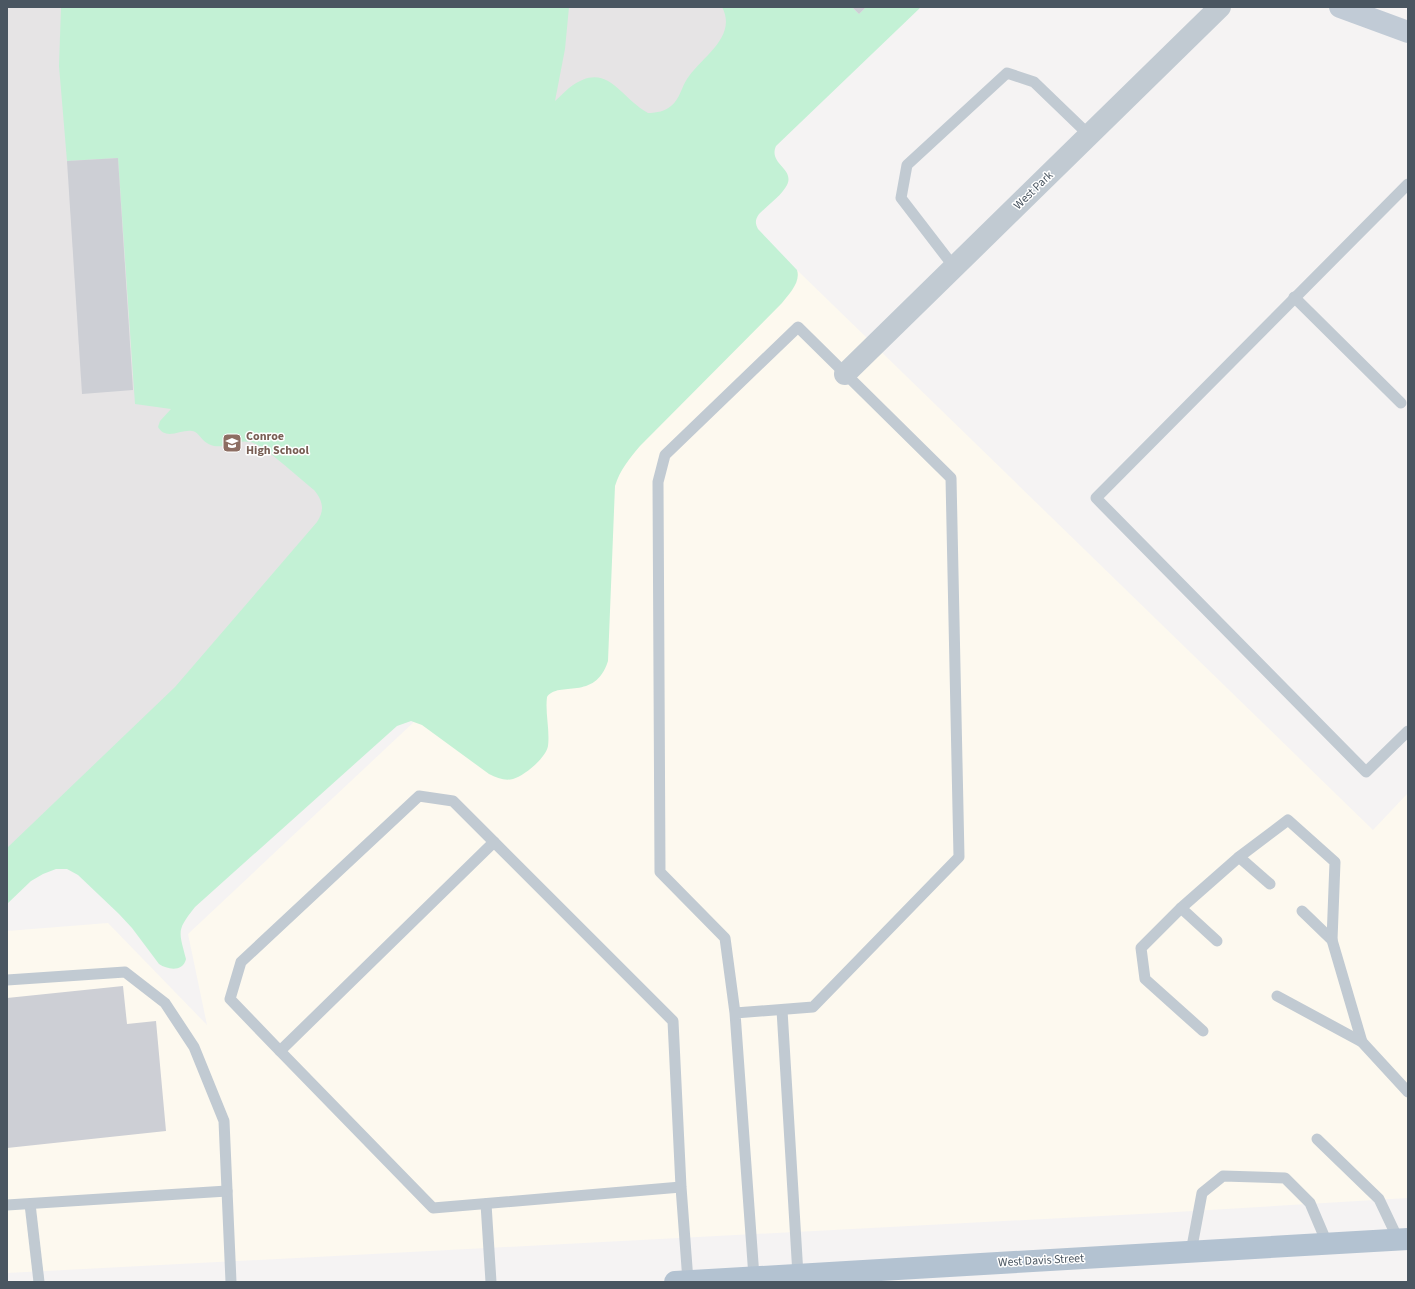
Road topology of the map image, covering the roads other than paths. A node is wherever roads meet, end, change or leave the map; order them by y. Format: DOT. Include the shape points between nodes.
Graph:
graph roads {
  1 [pos="1220,7"];
  2 [pos="1340,7"];
  3 [pos="1408,32"];
  4 [pos="1089,135"];
  5 [pos="1408,184"];
  6 [pos="954,267"];
  7 [pos="1294,297"];
  8 [pos="845,374"];
  9 [pos="1401,403"];
  10 [pos="1408,731"];
  11 [pos="494,842"];
  12 [pos="1239,857"];
  13 [pos="1270,884"];
  14 [pos="1181,908"];
  15 [pos="1302,911"];
  16 [pos="1332,940"];
  17 [pos="1217,941"];
  18 [pos="7,980"];
  19 [pos="1277,996"];
  20 [pos="782,1010"];
  21 [pos="735,1013"];
  22 [pos="1203,1031"];
  23 [pos="1362,1042"];
  24 [pos="280,1051"];
  25 [pos="1408,1092"];
  26 [pos="1317,1139"];
  27 [pos="681,1187"];
  28 [pos="227,1191"];
  29 [pos="30,1204"];
  30 [pos="486,1204"];
  31 [pos="7,1205"];
  32 [pos="1403,1239"];
  33 [pos="1327,1243"];
  34 [pos="1191,1252"];
  35 [pos="798,1275"];
  36 [pos="763,1278"];
  37 [pos="39,1282"];
  38 [pos="231,1282"];
  39 [pos="491,1282"];
  40 [pos="681,1282"];
  1 -- 4 [label="street, West Park"];
  2 -- 3 [label="main road"];
  4 -- 6 [label="street, West Park"];
  4 -- 6 [label="lane" via="1034,82 1007,73 907,165 901,198"];
  5 -- 7 [label="lane"];
  6 -- 8 [label="street, West Park"];
  7 -- 9 [label="lane"];
  7 -- 10 [label="lane" via="1096,498 1366,772"];
  8 -- 20 [label="lane" via="951,478 959,857 813,1007"];
  8 -- 21 [label="lane" via="798,327 664,455 658,482 660,872 725,938"];
  11 -- 24 [label="lane"];
  11 -- 24 [label="lane" via="453,801 419,796 241,962 230,999"];
  11 -- 27 [label="lane" via="673,1021"];
  12 -- 13 [label="lane"];
  12 -- 14 [label="lane"];
  12 -- 16 [label="lane" via="1288,820 1335,862"];
  14 -- 17 [label="lane"];
  14 -- 22 [label="lane" via="1141,948 1145,979"];
  15 -- 16 [label="lane"];
  16 -- 23 [label="lane"];
  18 -- 28 [label="lane" via="125,972 165,1003 194,1047 224,1121"];
  19 -- 23 [label="lane"];
  20 -- 21 [label="lane"];
  20 -- 35 [label="lane"];
  21 -- 36 [label="lane"];
  23 -- 25 [label="lane"];
  24 -- 30 [label="lane" via="433,1208"];
  26 -- 32 [label="lane" via="1378,1199"];
  27 -- 30 [label="lane"];
  27 -- 40 [label="lane"];
  28 -- 29 [label="lane"];
  28 -- 38 [label="lane"];
  29 -- 31 [label="lane"];
  29 -- 37 [label="lane"];
  30 -- 39 [label="lane"];
  32 -- 33 [label="main road, West Davis Street"];
  33 -- 34 [label="main road, West Davis Street"];
  33 -- 34 [label="lane" via="1310,1203 1285,1178 1223,1176 1202,1193"];
  34 -- 35 [label="main road, West Davis Street"];
  35 -- 36 [label="main road, West Davis Street"];
  36 -- 40 [label="main road, West Davis Street"];
}
